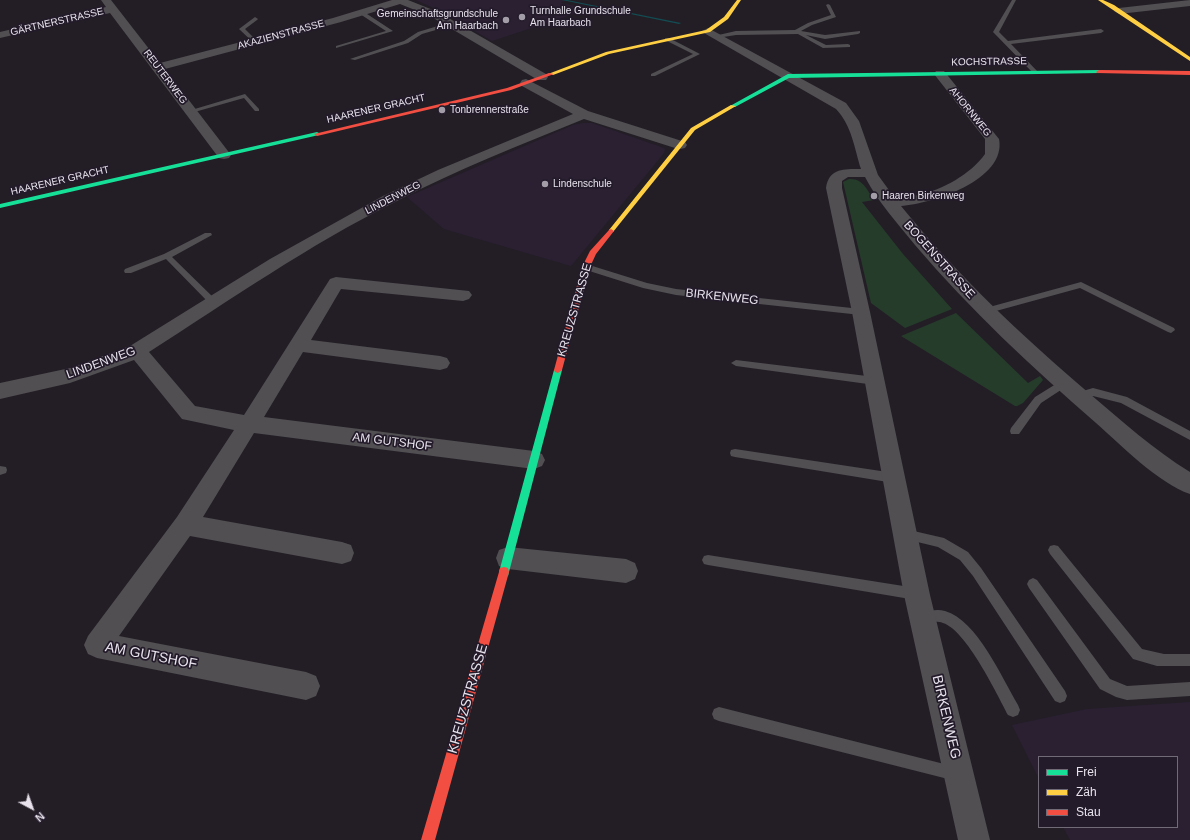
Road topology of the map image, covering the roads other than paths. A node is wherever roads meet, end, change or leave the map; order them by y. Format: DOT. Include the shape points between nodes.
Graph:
graph roads {
  1 [pos="106,0"];
  2 [pos="402,0"];
  3 [pos="739,0"];
  4 [pos="1014,0"];
  5 [pos="1100,0"];
  6 [pos="1190,3"];
  7 [pos="828,5"];
  8 [pos="113,9"];
  9 [pos="1119,11"];
  10 [pos="362,13"];
  11 [pos="255,19"];
  12 [pos="451,24"];
  13 [pos="1101,31"];
  14 [pos="798,32"];
  15 [pos="858,32"];
  16 [pos="712,33"];
  17 [pos="0,35"];
  18 [pos="666,39"];
  19 [pos="255,42"];
  20 [pos="1007,43"];
  21 [pos="848,46"];
  22 [pos="338,47"];
  23 [pos="353,59"];
  24 [pos="1190,59"];
  25 [pos="158,67"];
  26 [pos="1036,73"];
  27 [pos="1190,73"];
  28 [pos="940,74"];
  29 [pos="654,75"];
  30 [pos="788,76"];
  31 [pos="542,77"];
  32 [pos="526,83"];
  33 [pos="257,110"];
  34 [pos="191,111"];
  35 [pos="582,114"];
  36 [pos="680,145"];
  37 [pos="224,155"];
  38 [pos="870,173"];
  39 [pos="889,202"];
  40 [pos="0,206"];
  41 [pos="208,235"];
  42 [pos="167,256"];
  43 [pos="586,267"];
  44 [pos="128,271"];
  45 [pos="463,295"];
  46 [pos="214,303"];
  47 [pos="985,311"];
  48 [pos="861,312"];
  49 [pos="1171,330"];
  50 [pos="298,345"];
  51 [pos="137,351"];
  52 [pos="440,363"];
  53 [pos="736,363"];
  54 [pos="875,381"];
  55 [pos="1064,383"];
  56 [pos="0,391"];
  57 [pos="1080,396"];
  58 [pos="249,424"];
  59 [pos="1015,431"];
  60 [pos="1190,436"];
  61 [pos="735,453"];
  62 [pos="534,460"];
  63 [pos="894,478"];
  64 [pos="1190,484"];
  65 [pos="185,524"];
  66 [pos="905,534"];
  67 [pos="1054,550"];
  68 [pos="342,553"];
  69 [pos="508,558"];
  70 [pos="708,560"];
  71 [pos="626,571"];
  72 [pos="1033,584"];
  73 [pos="918,595"];
  74 [pos="923,617"];
  75 [pos="1190,660"];
  76 [pos="306,686"];
  77 [pos="1190,689"];
  78 [pos="1060,696"];
  79 [pos="1013,710"];
  80 [pos="719,714"];
  81 [pos="960,775"];
  82 [pos="428,840"];
  83 [pos="974,840"];
  1 -- 8 [label="street, REUTERWEG"];
  2 -- 10 [label="street, AKAZIENSTRASSE"];
  2 -- 12 [label="street"];
  3 -- 16 [label="street, HAARENER GRACHT" via="727,19"];
  4 -- 20 [label="lane" via="996,32"];
  5 -- 9 [label="street"];
  6 -- 9 [label="street"];
  7 -- 14 [label="lane" via="834,16 810,24"];
  8 -- 17 [label="street, GÄRTNERSTRASSE"];
  8 -- 25 [label="street, REUTERWEG"];
  9 -- 24 [label="street"];
  10 -- 19 [label="street, AKAZIENSTRASSE"];
  10 -- 22 [label="lane" via="390,31"];
  11 -- 19 [label="lane" via="242,29"];
  12 -- 23 [label="lane"];
  12 -- 31 [label="street"];
  13 -- 20 [label="lane"];
  14 -- 15 [label="lane" via="825,37"];
  14 -- 16 [label="lane"];
  14 -- 21 [label="lane" via="825,48"];
  16 -- 18 [label="street, HAARENER GRACHT"];
  16 -- 30 [label="street, BOGENSTRASSE"];
  18 -- 29 [label="lane" via="697,54"];
  18 -- 31 [label="street, HAARENER GRACHT" via="608,53"];
  19 -- 25 [label="street, AKAZIENSTRASSE"];
  20 -- 26 [label="lane"];
  25 -- 34 [label="street, REUTERWEG"];
  26 -- 27 [label="street, KOCHSTRASSE"];
  26 -- 28 [label="street, KOCHSTRASSE"];
  28 -- 30 [label="street, KOCHSTRASSE"];
  28 -- 39 [label="street, AHORNWEG" via="992,139 992,155 975,174 948,190 918,200"];
  30 -- 36 [label="street, KREUZSTRASSE" via="693,129"];
  30 -- 38 [label="street, BOGENSTRASSE" via="841,106 850,114 859,134"];
  31 -- 32 [label="street, HAARENER GRACHT"];
  32 -- 35 [label="street"];
  32 -- 37 [label="street, HAARENER GRACHT" via="447,104"];
  33 -- 34 [label="lane" via="245,96"];
  34 -- 37 [label="street, REUTERWEG"];
  35 -- 36 [label="street"];
  35 -- 46 [label="street, LINDENWEG" via="402,192 320,236"];
  36 -- 43 [label="street, KREUZSTRASSE" via="593,254"];
  37 -- 40 [label="street, HAARENER GRACHT"];
  38 -- 39 [label="street, BOGENSTRASSE"];
  38 -- 48 [label="street, BIRKENWEG" via="845,173 835,179 834,188"];
  39 -- 47 [label="street, BOGENSTRASSE" via="946,272"];
  41 -- 42 [label="lane"];
  42 -- 44 [label="lane"];
  42 -- 46 [label="lane"];
  43 -- 48 [label="lane, BIRKENWEG" via="646,286 676,292"];
  43 -- 62 [label="street, KREUZSTRASSE"];
  45 -- 50 [label="street, AM GUTSHOF" via="336,283"];
  46 -- 51 [label="street, LINDENWEG"];
  47 -- 49 [label="lane" via="1081,285"];
  47 -- 55 [label="street, BOGENSTRASSE"];
  48 -- 54 [label="street, BIRKENWEG"];
  50 -- 52 [label="street"];
  50 -- 58 [label="street, AM GUTSHOF"];
  51 -- 56 [label="street, LINDENWEG" via="64,377"];
  51 -- 58 [label="street, AM GUTSHOF" via="189,413"];
  53 -- 54 [label="lane"];
  54 -- 63 [label="street, BIRKENWEG"];
  55 -- 57 [label="street, BOGENSTRASSE"];
  55 -- 59 [label="lane" via="1038,400"];
  57 -- 60 [label="lane" via="1093,392 1124,400"];
  57 -- 64 [label="street, BOGENSTRASSE"];
  58 -- 62 [label="street, AM GUTSHOF"];
  58 -- 65 [label="street, AM GUTSHOF"];
  61 -- 63 [label="lane"];
  62 -- 69 [label="street, KREUZSTRASSE"];
  63 -- 66 [label="street, BIRKENWEG"];
  65 -- 68 [label="street"];
  65 -- 76 [label="street, AM GUTSHOF" via="97,645"];
  66 -- 73 [label="street, BIRKENWEG"];
  66 -- 78 [label="lane" via="940,542 964,556"];
  67 -- 75 [label="lane" via="1138,654 1161,661"];
  69 -- 71 [label="street"];
  69 -- 82 [label="street, KREUZSTRASSE"];
  70 -- 73 [label="lane"];
  72 -- 77 [label="lane" via="1105,684 1127,693"];
  73 -- 74 [label="street, BIRKENWEG"];
  74 -- 79 [label="lane" via="946,617 958,624 970,638"];
  74 -- 81 [label="street, BIRKENWEG"];
  80 -- 81 [label="lane"];
  81 -- 83 [label="street, BIRKENWEG"];
}
